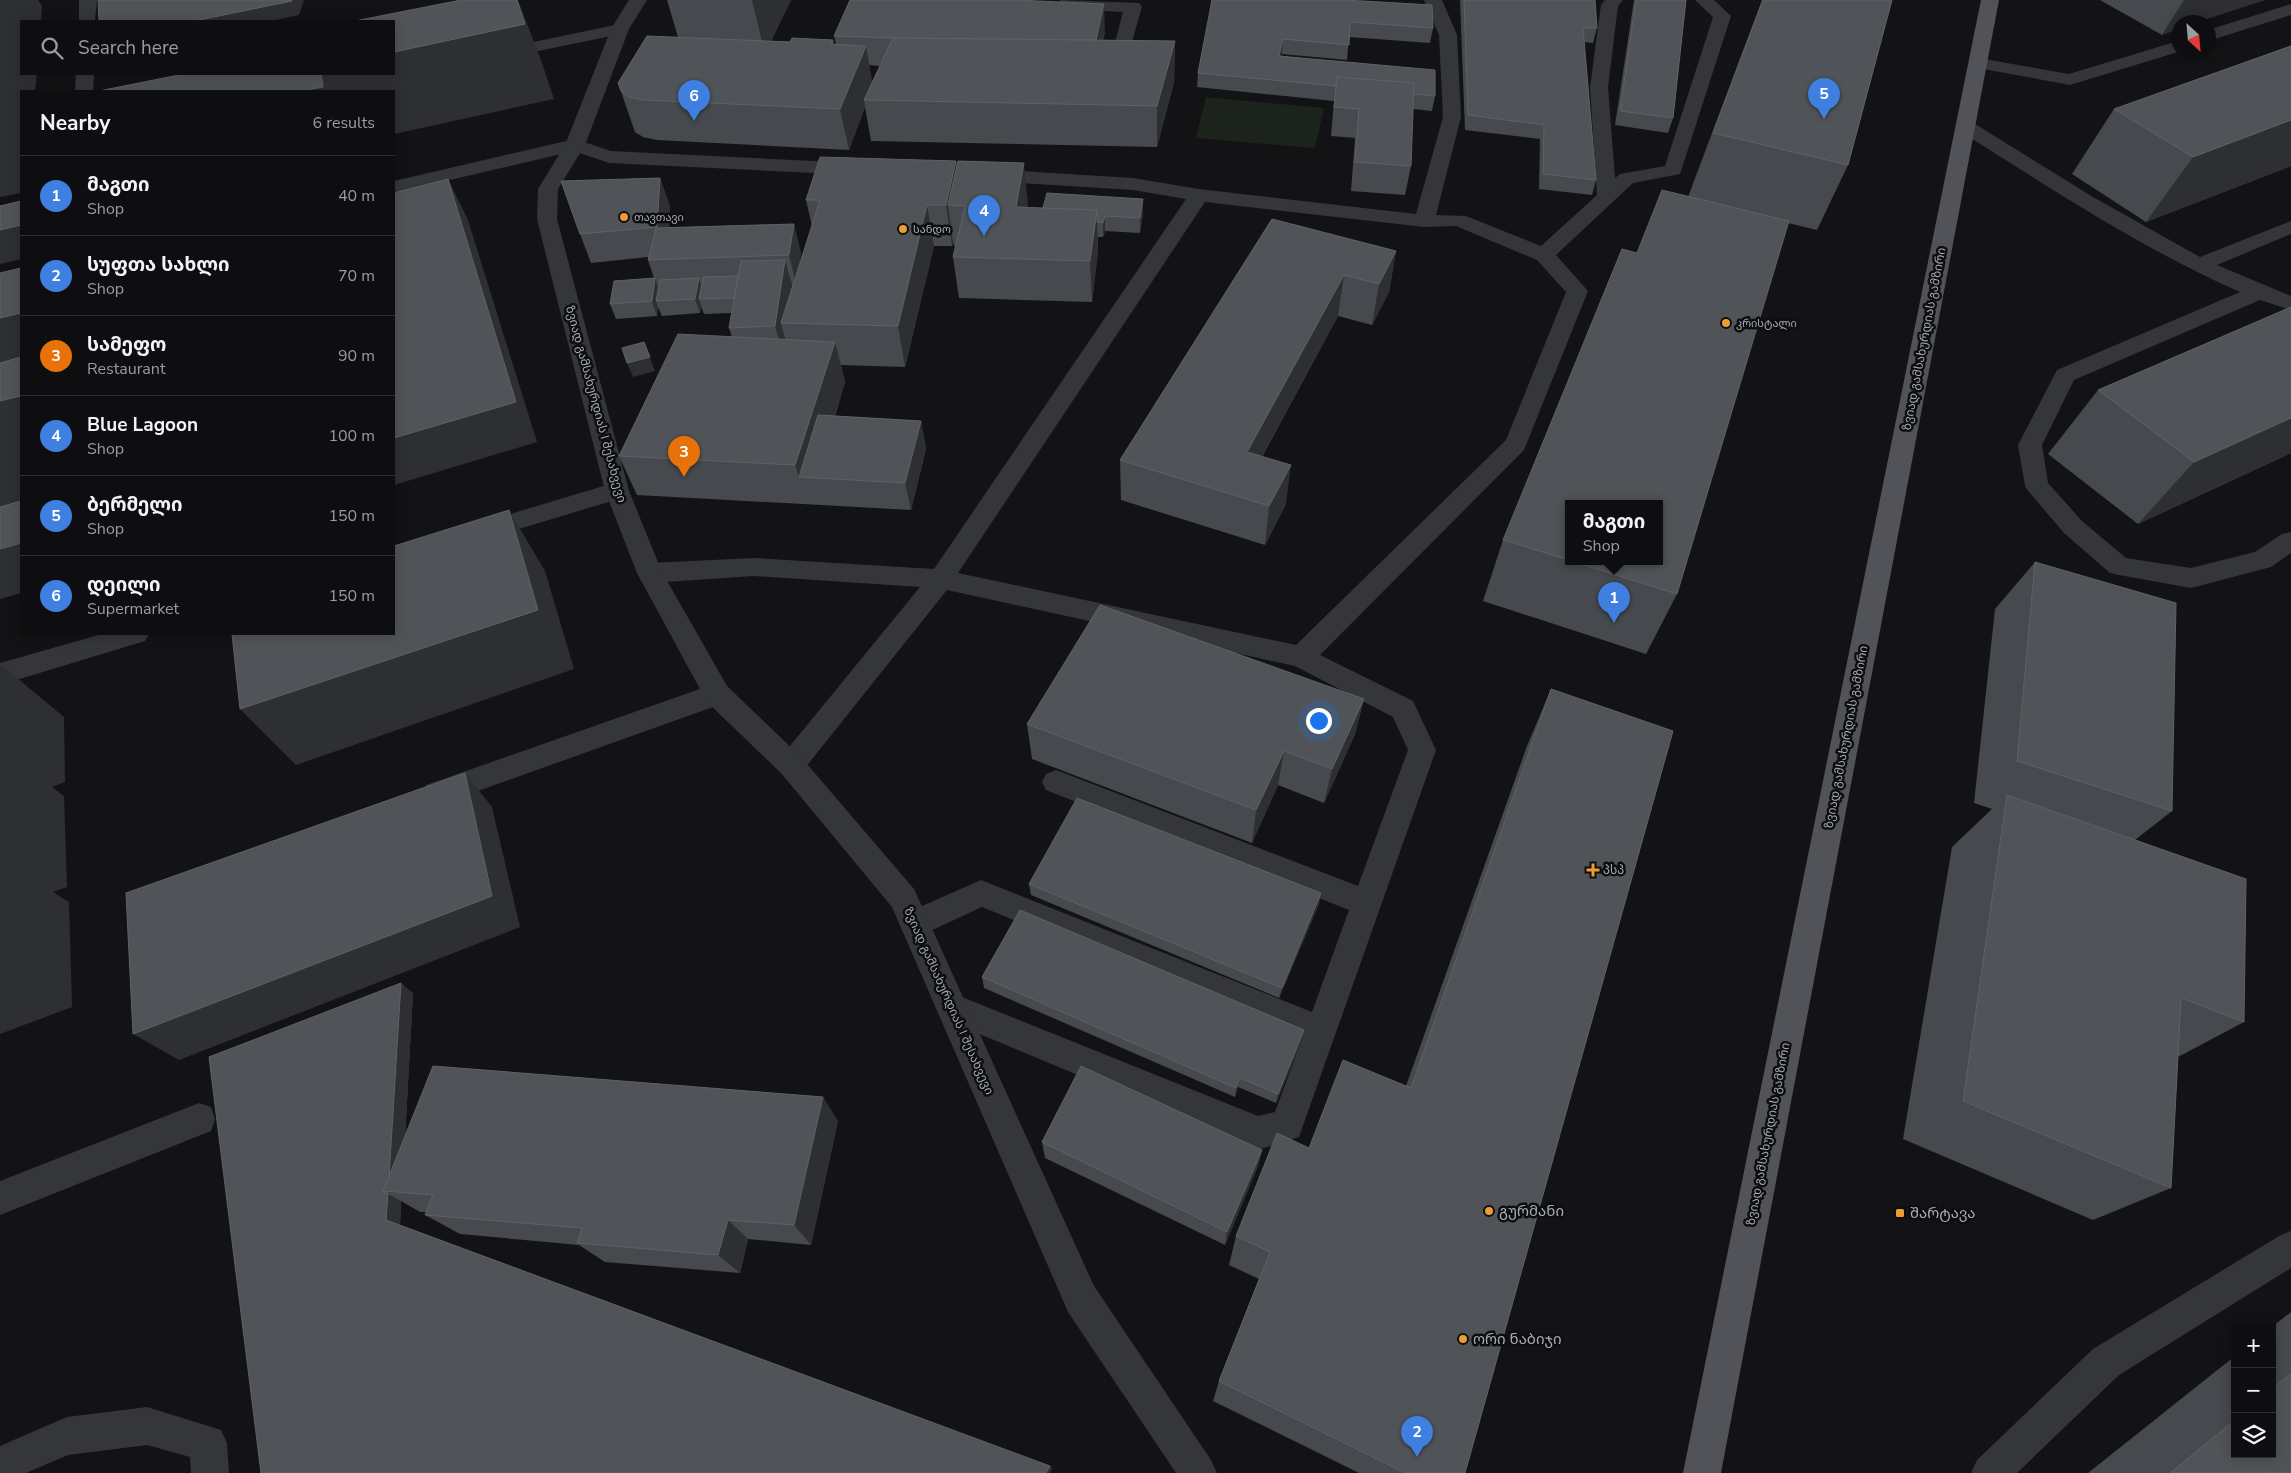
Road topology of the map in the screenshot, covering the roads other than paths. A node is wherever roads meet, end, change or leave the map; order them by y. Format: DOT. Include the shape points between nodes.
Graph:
graph roads {
  1 [pos="88,0"];
  2 [pos="638,0"];
  3 [pos="1433,0"];
  4 [pos="1614,0"];
  5 [pos="1704,0"];
  6 [pos="1990,0"];
  7 [pos="1046,3"];
  8 [pos="2291,10"];
  9 [pos="87,20"];
  10 [pos="620,29"];
  11 [pos="2216,33"];
  12 [pos="2171,48"];
  13 [pos="487,56"];
  14 [pos="1978,63"];
  15 [pos="1116,69"];
  16 [pos="85,75"];
  17 [pos="84,90"];
  18 [pos="1966,126"];
  19 [pos="575,145"];
  20 [pos="877,170"];
  21 [pos="967,174"];
  22 [pos="395,187"];
  23 [pos="1200,195"];
  24 [pos="1607,196"];
  25 [pos="1424,221"];
  26 [pos="2291,227"];
  27 [pos="1544,255"];
  28 [pos="2197,266"];
  29 [pos="2257,293"];
  30 [pos="2291,303"];
  31 [pos="617,491"];
  32 [pos="459,538"];
  33 [pos="2291,541"];
  34 [pos="650,573"];
  35 [pos="941,579"];
  36 [pos="133,635"];
  37 [pos="1301,657"];
  38 [pos="0,674"];
  39 [pos="717,694"];
  40 [pos="791,765"];
  41 [pos="1056,782"];
  42 [pos="411,803"];
  43 [pos="1366,903"];
  44 [pos="915,924"];
  45 [pos="952,1008"];
  46 [pos="1320,1030"];
  47 [pos="200,1118"];
  48 [pos="0,1198"];
  49 [pos="2291,1248"];
  50 [pos="0,1465"];
  51 [pos="210,1473"];
  52 [pos="1198,1473"];
  53 [pos="1702,1473"];
  54 [pos="1990,1473"];
  1 -- 9 [label="street"];
  2 -- 10 [label="street, ზვიად გამსახურდიას I შესახვევი"];
  3 -- 25 [label="street" via="1448,35 1452,117"];
  4 -- 24 [label="street" via="1610,5 1599,87"];
  5 -- 24 [label="street" via="1722,16 1673,170 1627,178"];
  6 -- 14 [label="main road, ზვიად გამსახურდიას გამზირი"];
  7 -- 15 [label="street" via="1133,7"];
  8 -- 11 [label="street"];
  10 -- 13 [label="street"];
  10 -- 19 [label="street, ზვიად გამსახურდიას I შესახვევი"];
  12 -- 14 [label="street" via="2070,80"];
  14 -- 18 [label="main road, ზვიად გამსახურდიას გამზირი"];
  16 -- 17 [label="street"];
  18 -- 28 [label="street" via="2054,183"];
  18 -- 53 [label="main road, ზვიად გამსახურდიას გამზირი"];
  19 -- 20 [label="street" via="609,157"];
  19 -- 22 [label="street"];
  19 -- 31 [label="street, ზვიად გამსახურდიას I შესახვევი" via="548,189 547,219"];
  21 -- 23 [label="street" via="1133,184"];
  23 -- 25 [label="street"];
  23 -- 35 [label="street"];
  24 -- 27 [label="street"];
  25 -- 27 [label="street" via="1459,220"];
  26 -- 28 [label="street"];
  27 -- 37 [label="street" via="1577,291 1516,444"];
  28 -- 29 [label="street"];
  29 -- 30 [label="street"];
  29 -- 33 [label="street" via="2065,375 2030,445 2037,486 2073,527 2119,566 2191,578 2262,560"];
  31 -- 32 [label="street"];
  31 -- 34 [label="street, ზვიად გამსახურდიას I შესახვევი"];
  34 -- 35 [label="street" via="754,567"];
  34 -- 39 [label="street, ზვიად გამსახურდიას I შესახვევი"];
  35 -- 37 [label="street"];
  35 -- 40 [label="street"];
  36 -- 38 [label="street"];
  37 -- 43 [label="street" via="1403,709 1422,750"];
  39 -- 40 [label="street, ზვიად გამსახურდიას I შესახვევი"];
  39 -- 42 [label="street"];
  40 -- 44 [label="street, ზვიად გამსახურდიას I შესახვევი" via="903,898"];
  41 -- 43 [label="street"];
  43 -- 46 [label="street"];
  44 -- 45 [label="street, ზვიად გამსახურდიას I შესახვევი"];
  44 -- 46 [label="street" via="981,893"];
  45 -- 46 [label="street" via="1258,1134 1287,1125"];
  45 -- 52 [label="street, ზვიად გამსახურდიას I შესახვევი" via="1081,1299"];
  47 -- 48 [label="street"];
  49 -- 54 [label="street" via="2106,1362"];
  50 -- 51 [label="street" via="67,1436 147,1426 208,1443"];
}
